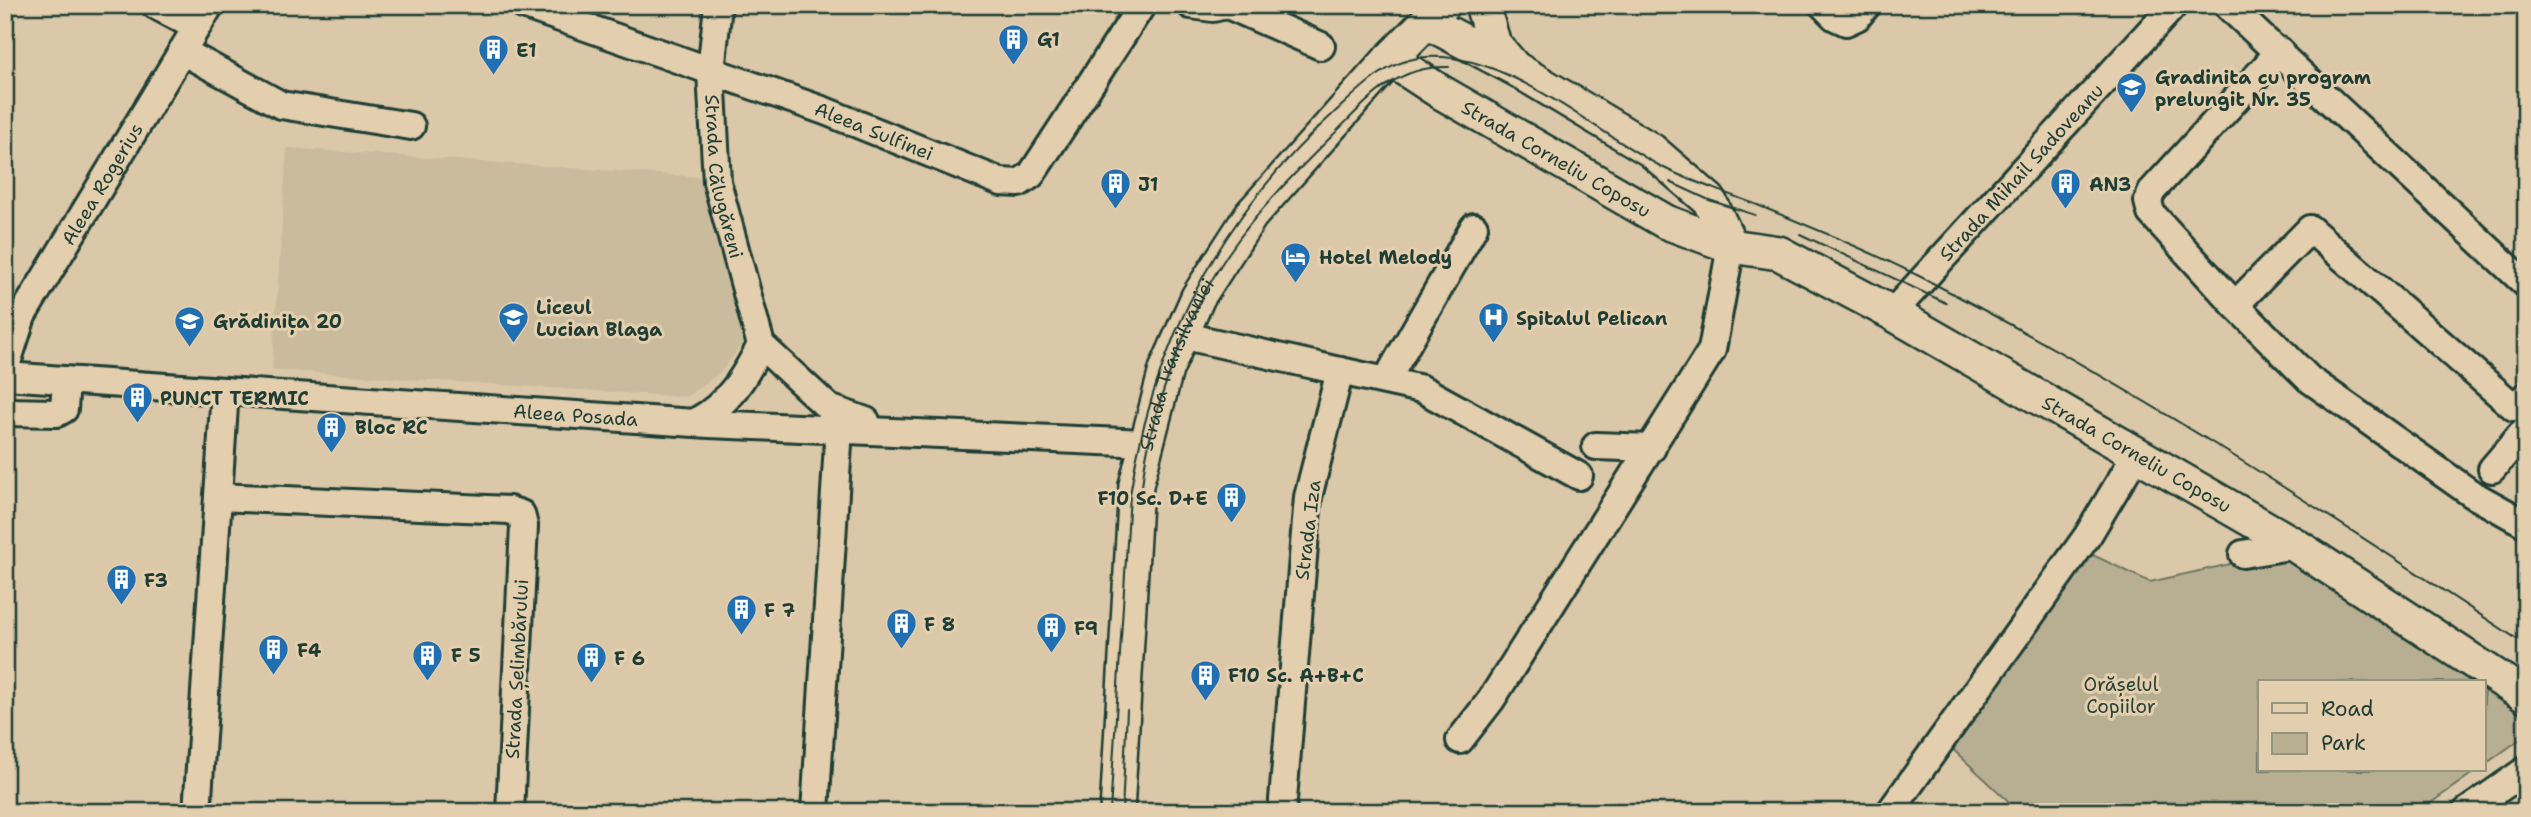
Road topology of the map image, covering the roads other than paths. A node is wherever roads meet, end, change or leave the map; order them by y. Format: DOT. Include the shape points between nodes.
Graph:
graph roads {
  1 [pos="155,5"];
  2 [pos="523,5"];
  3 [pos="718,5"];
  4 [pos="1142,5"];
  5 [pos="1191,5"];
  6 [pos="1227,5"];
  7 [pos="1482,5"];
  8 [pos="1823,5"];
  9 [pos="1867,5"];
  10 [pos="2174,5"];
  11 [pos="2227,5"];
  12 [pos="1435,13"];
  13 [pos="203,16"];
  14 [pos="1321,46"];
  15 [pos="182,51"];
  16 [pos="2280,51"];
  17 [pos="1390,59"];
  18 [pos="1516,69"];
  19 [pos="711,72"];
  20 [pos="411,126"];
  21 [pos="1474,227"];
  22 [pos="1731,246"];
  23 [pos="2526,284"];
  24 [pos="2235,305"];
  25 [pos="1892,313"];
  26 [pos="1181,335"];
  27 [pos="761,345"];
  28 [pos="5,369"];
  29 [pos="1340,371"];
  30 [pos="5,376"];
  31 [pos="1387,379"];
  32 [pos="66,381"];
  33 [pos="225,391"];
  34 [pos="5,412"];
  35 [pos="2523,412"];
  36 [pos="697,421"];
  37 [pos="839,428"];
  38 [pos="892,430"];
  39 [pos="1146,443"];
  40 [pos="1596,446"];
  41 [pos="1652,448"];
  42 [pos="2137,453"];
  43 [pos="2492,469"];
  44 [pos="1579,476"];
  45 [pos="218,497"];
  46 [pos="2526,524"];
  47 [pos="2295,545"];
  48 [pos="2243,554"];
  49 [pos="2526,696"];
  50 [pos="1460,740"];
  51 [pos="2526,770"];
  52 [pos="197,812"];
  53 [pos="510,812"];
  54 [pos="815,812"];
  55 [pos="1117,812"];
  56 [pos="1282,812"];
  57 [pos="1890,812"];
  58 [pos="2466,812"];
  1 -- 13 [label="street"];
  2 -- 19 [label="street, Aleea Sulfinei"];
  3 -- 19 [label="street, Strada Călugăreni"];
  4 -- 19 [label="street, Aleea Sulfinei" via="1031,175 1019,183 1001,182 825,111"];
  5 -- 6 [label="street"];
  6 -- 14 [label="street"];
  7 -- 18 [label="main road" via="1494,44"];
  8 -- 9 [label="street" via="1846,22"];
  10 -- 25 [label="street, Strada Mihail Sadoveanu"];
  11 -- 16 [label="street"];
  12 -- 17 [label="main road, Strada Transilvaniei"];
  12 -- 18 [label="main road"];
  13 -- 15 [label="street, Aleea Rogerius"];
  15 -- 20 [label="street" via="281,105"];
  15 -- 28 [label="street, Aleea Rogerius" via="22,316"];
  16 -- 23 [label="street"];
  16 -- 24 [label="street" via="2152,191 2148,201 2151,213"];
  17 -- 22 [label="main road, Strada Corneliu Coposu" via="1611,193 1666,222"];
  17 -- 26 [label="main road, Strada Transilvaniei" via="1257,207 1203,288"];
  18 -- 22 [label="main road" via="1667,162 1709,200"];
  19 -- 27 [label="street, Strada Călugăreni" via="717,182"];
  21 -- 31 [label="street"];
  22 -- 25 [label="main road, Strada Corneliu Coposu" via="1779,253"];
  22 -- 41 [label="street" via="1713,349"];
  24 -- 35 [label="street" via="2310,229"];
  24 -- 46 [label="street" via="2309,379 2472,494"];
  25 -- 42 [label="main road, Strada Corneliu Coposu"];
  26 -- 29 [label="street"];
  26 -- 39 [label="main road, Strada Transilvaniei"];
  27 -- 36 [label="street" via="744,378 724,402"];
  27 -- 38 [label="street" via="829,408"];
  29 -- 31 [label="street"];
  29 -- 56 [label="street, Strada Iza" via="1308,497"];
  30 -- 32 [label="street, Aleea Posada"];
  31 -- 44 [label="street" via="1442,398"];
  32 -- 33 [label="street, Aleea Posada"];
  32 -- 34 [label="street" via="64,409 57,413"];
  33 -- 36 [label="street, Aleea Posada"];
  33 -- 45 [label="street"];
  35 -- 43 [label="street"];
  36 -- 37 [label="street, Aleea Posada"];
  37 -- 38 [label="street, Aleea Posada"];
  37 -- 54 [label="street"];
  38 -- 39 [label="street, Aleea Posada"];
  39 -- 55 [label="main road, Strada Transilvaniei" via="1132,530"];
  40 -- 41 [label="street"];
  41 -- 50 [label="street" via="1491,700"];
  42 -- 47 [label="main road, Strada Corneliu Coposu"];
  42 -- 57 [label="street" via="2088,535"];
  45 -- 52 [label="street"];
  45 -- 53 [label="street, Strada Șelimbărului" via="521,513"];
  47 -- 48 [label="street"];
  47 -- 49 [label="main road, Strada Corneliu Coposu"];
  51 -- 58 [label="street"];
}
